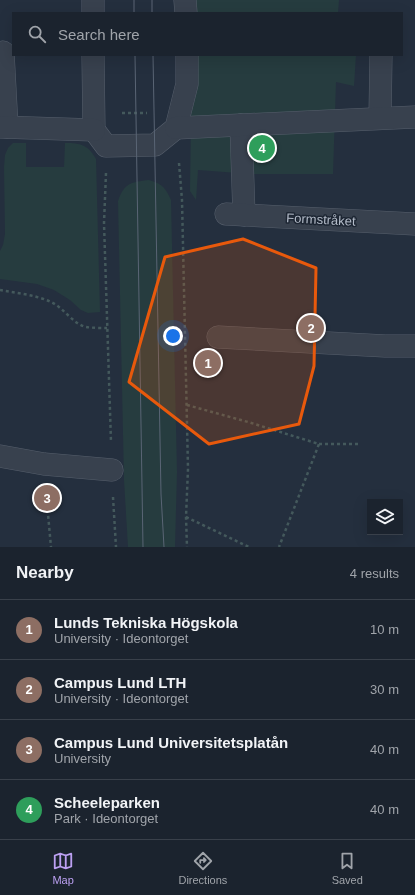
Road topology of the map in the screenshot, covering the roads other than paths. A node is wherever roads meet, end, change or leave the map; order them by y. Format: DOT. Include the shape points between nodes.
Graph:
graph roads {
  1 [pos="93,0"];
  2 [pos="186,0"];
  3 [pos="93,12"];
  4 [pos="186,12"];
  5 [pos="3,52"];
  6 [pos="93,56"];
  7 [pos="187,56"];
  8 [pos="381,56"];
  9 [pos="380,118"];
  10 [pos="415,118"];
  11 [pos="179,120"];
  12 [pos="94,122"];
  13 [pos="242,125"];
  14 [pos="3,127"];
  15 [pos="415,224"];
  16 [pos="218,337"];
  17 [pos="415,346"];
  18 [pos="0,456"];
  19 [pos="112,470"];
  1 -- 3 [label="street"];
  2 -- 4 [label="street"];
  5 -- 14 [label="street"];
  6 -- 12 [label="street"];
  7 -- 11 [label="street" via="187,84"];
  8 -- 9 [label="street"];
  9 -- 10 [label="street"];
  9 -- 13 [label="street"];
  11 -- 12 [label="street" via="155,144 106,146"];
  11 -- 13 [label="street"];
  12 -- 14 [label="street"];
  13 -- 15 [label="street, Formstråket" via="235,214"];
  16 -- 17 [label="street"];
  18 -- 19 [label="street" via="44,464"];
}
